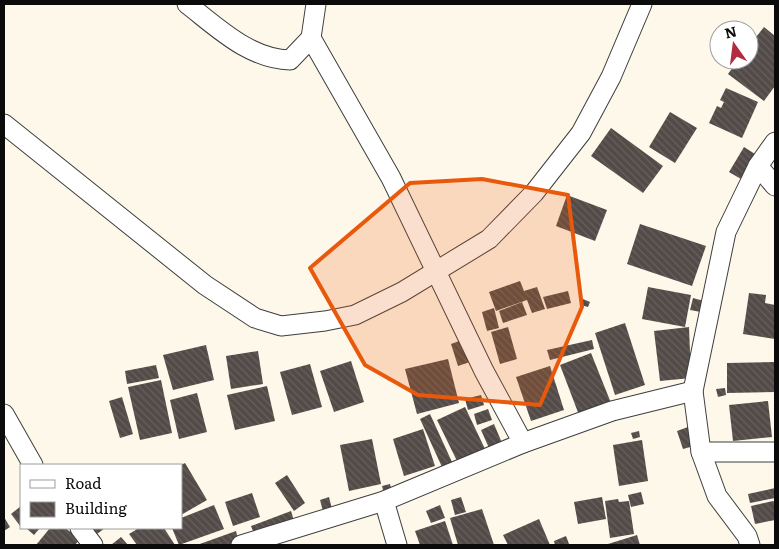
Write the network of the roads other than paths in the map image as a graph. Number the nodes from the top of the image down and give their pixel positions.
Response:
1 (187, 4) edge
2 (316, 4) edge
3 (642, 4) edge
4 (311, 38) junction
5 (4, 124) edge
6 (775, 142) edge
7 (758, 166) junction
8 (775, 186) edge
9 (437, 271) junction
10 (693, 391) junction
11 (4, 414) edge
12 (523, 443) junction
13 (701, 452) junction
14 (775, 452) edge
15 (32, 464) edge
16 (384, 501) junction
17 (81, 529) edge
18 (93, 545) edge
19 (241, 545) edge
20 (397, 545) edge
21 (750, 545) edge

1 - 4 street
2 - 4 street
3 - 9 street
4 - 9 street
5 - 9 street
6 - 7 street
7 - 8 street
7 - 10 street
9 - 12 street
10 - 12 street
10 - 13 street
11 - 15 street
12 - 16 street
13 - 14 street
13 - 21 street
16 - 19 street
16 - 20 street
17 - 18 street

